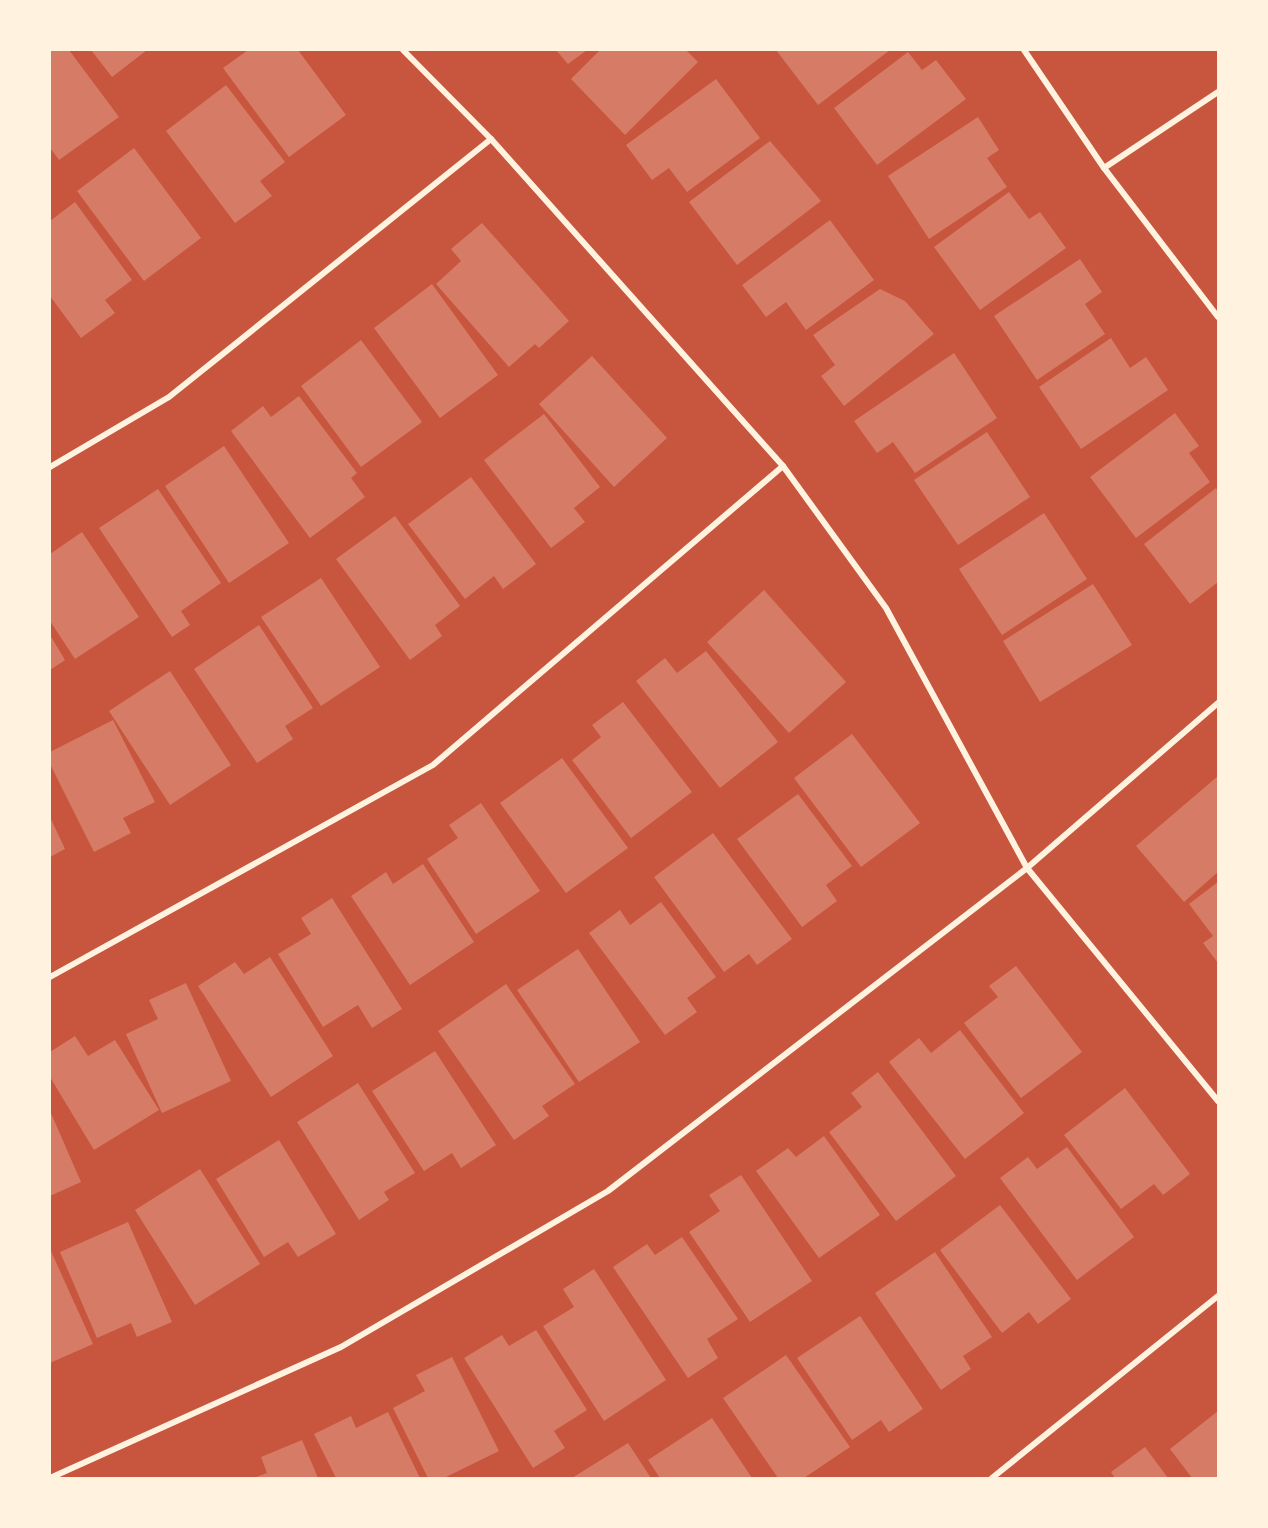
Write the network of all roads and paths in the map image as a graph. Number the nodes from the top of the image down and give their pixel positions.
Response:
1 (403, 50) edge
2 (1024, 50) edge
3 (1218, 92) edge
4 (491, 139) junction
5 (1104, 168) junction
6 (1218, 317) edge
7 (783, 466) junction
8 (50, 467) edge
9 (1218, 704) edge
10 (1027, 868) junction
11 (50, 977) edge
12 (1218, 1101) edge
13 (1218, 1296) edge
14 (50, 1478) edge
15 (992, 1479) edge

1 - 4 street
2 - 5 street
3 - 5 street
4 - 7 street
4 - 8 street
5 - 6 street
7 - 10 street
7 - 11 street
9 - 10 street
10 - 12 street
10 - 14 street
13 - 15 street

